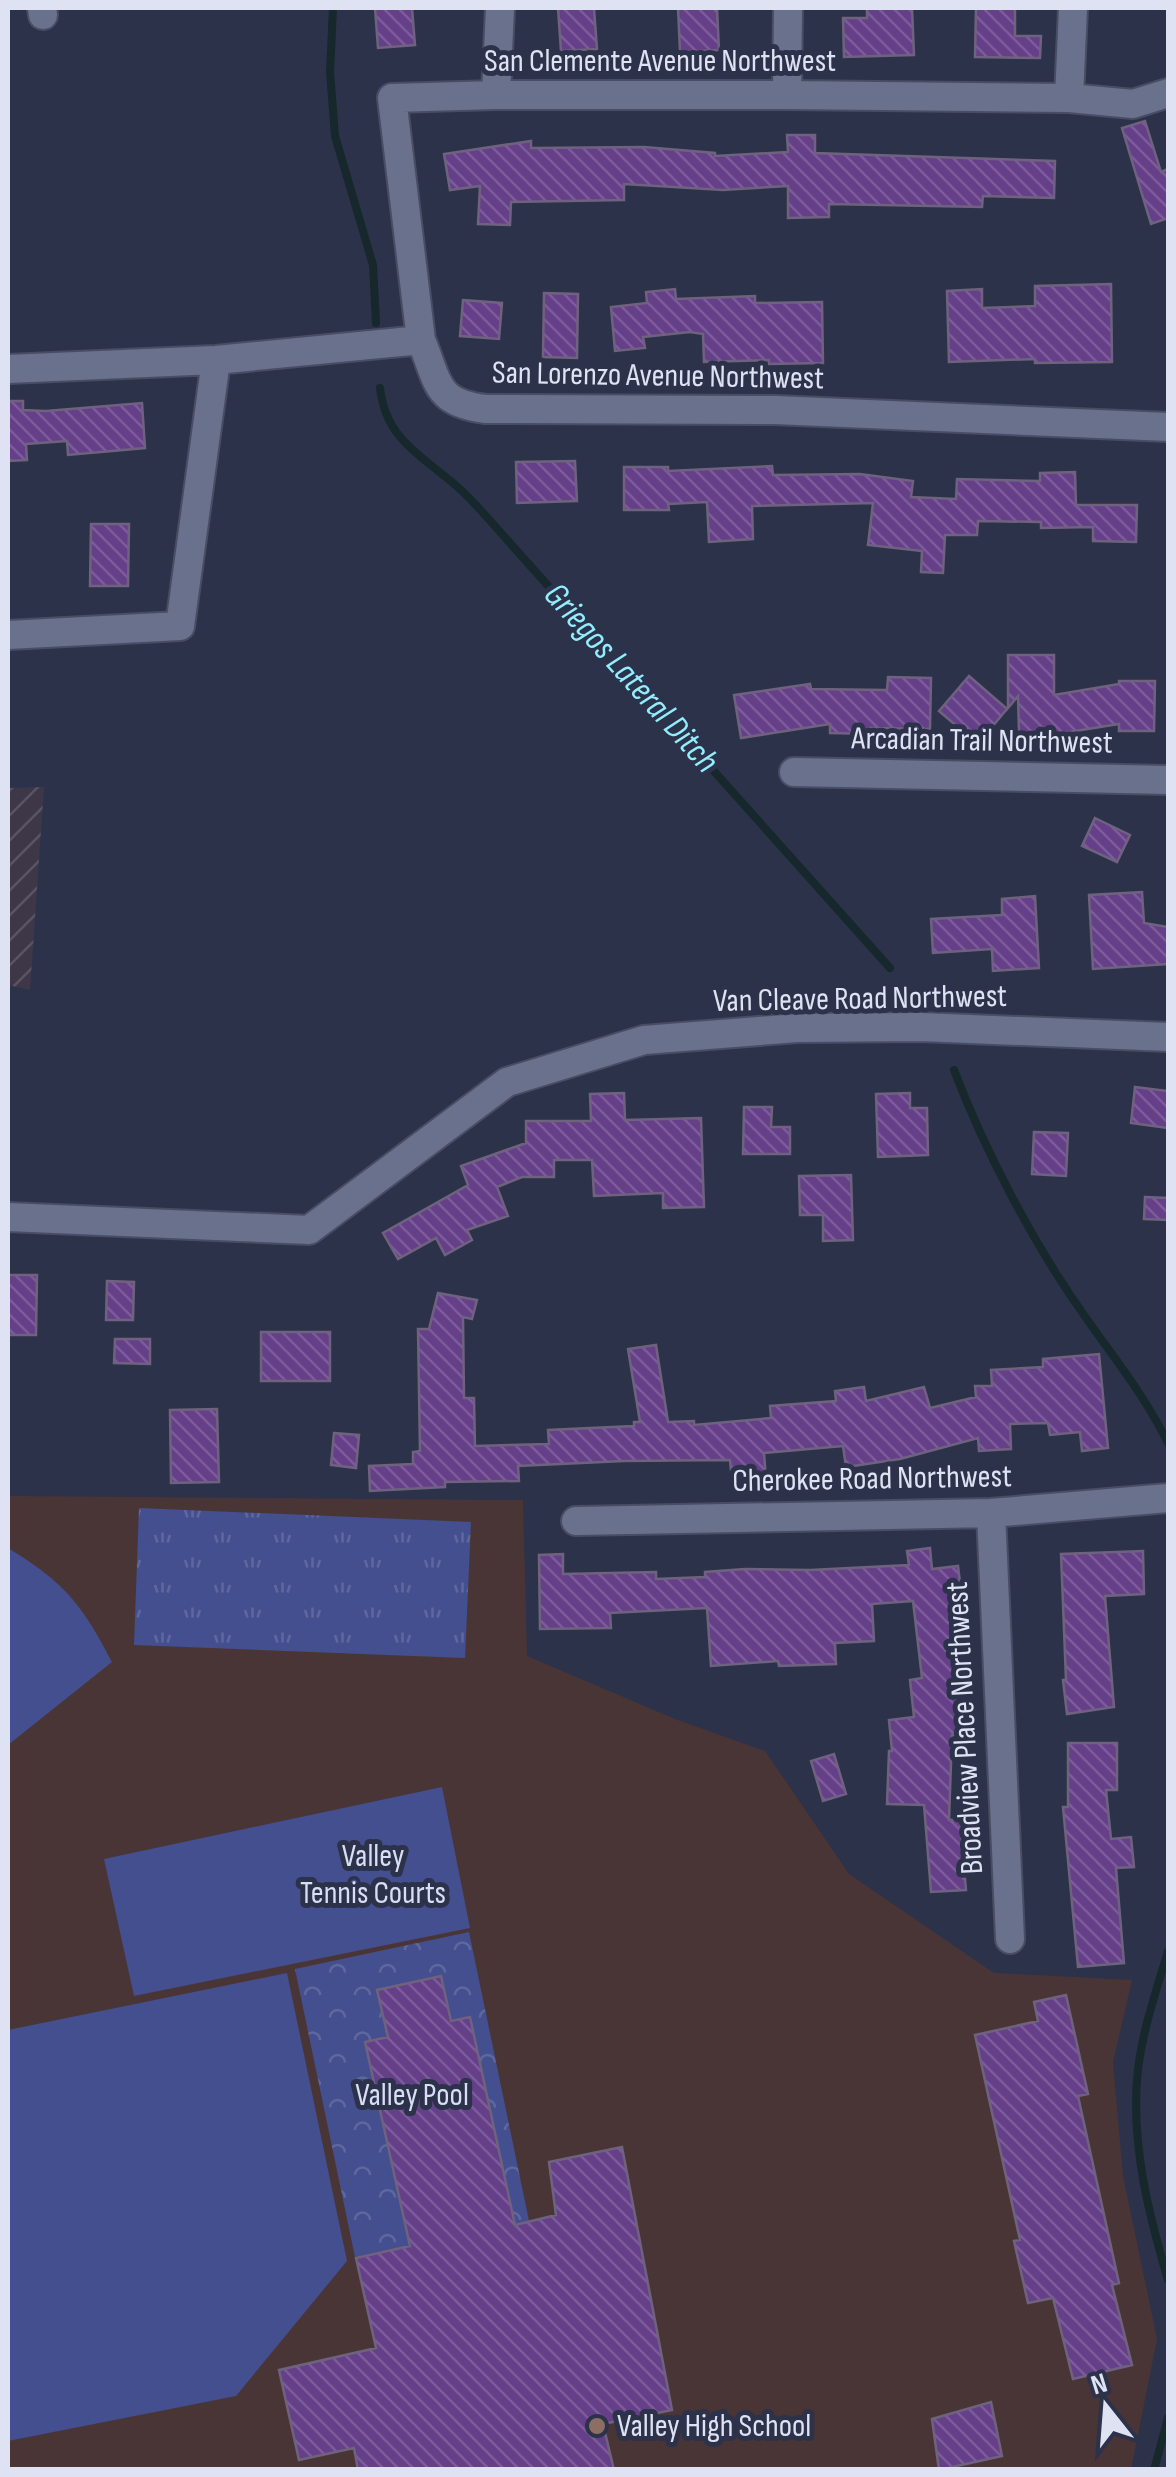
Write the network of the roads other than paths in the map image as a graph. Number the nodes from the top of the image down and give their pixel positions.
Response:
1 (500, 8) edge
2 (788, 8) edge
3 (1073, 8) edge
4 (1168, 93) edge
5 (496, 95) junction
6 (787, 95) junction
7 (1069, 98) junction
8 (421, 340) junction
9 (216, 360) junction
10 (8, 369) edge
11 (1168, 427) edge
12 (8, 635) edge
13 (794, 772) dead end
14 (1168, 780) edge
15 (1168, 1036) edge
16 (8, 1217) edge
17 (1168, 1498) edge
18 (990, 1513) junction
19 (576, 1520) dead end
20 (1010, 1939) dead end

1 - 5 street
2 - 6 street
3 - 7 street
4 - 7 street, San Clemente Avenue Northwest
5 - 6 street, San Clemente Avenue Northwest
5 - 8 street, San Clemente Avenue Northwest
6 - 7 street, San Clemente Avenue Northwest
8 - 9 street
8 - 11 street, San Lorenzo Avenue Northwest
9 - 10 street
9 - 12 street
13 - 14 street, Arcadian Trail Northwest
15 - 16 street, Van Cleave Road Northwest
17 - 18 street, Cherokee Road Northwest
18 - 19 street, Cherokee Road Northwest
18 - 20 street, Broadview Place Northwest

